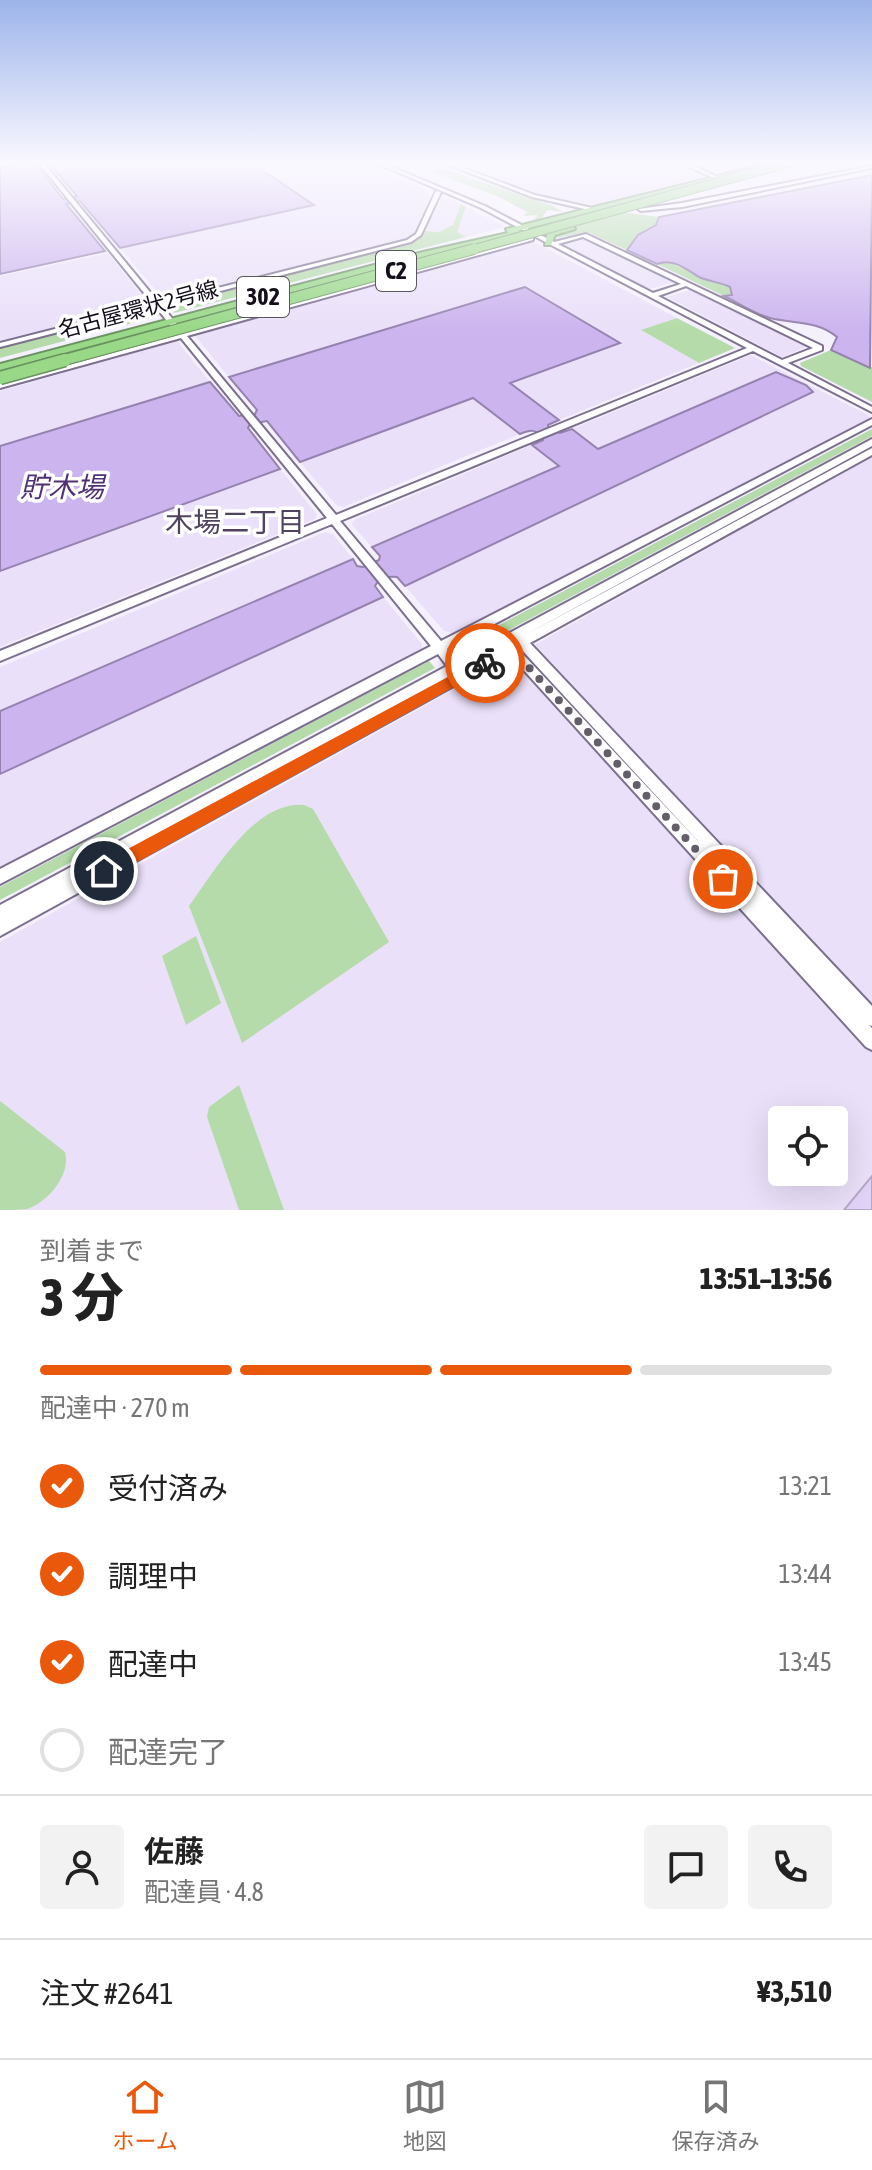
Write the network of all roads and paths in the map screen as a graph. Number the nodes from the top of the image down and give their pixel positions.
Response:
1 (85, 218) edge
2 (426, 218) edge
3 (495, 218) edge
4 (502, 218) edge
5 (571, 218) edge
6 (580, 218) edge
7 (585, 218) edge
8 (604, 218) edge
9 (526, 233) junction
10 (549, 243) junction
11 (687, 284) junction
12 (652, 296) junction
13 (158, 305) junction
14 (170, 319) junction
15 (182, 334) junction
16 (0, 345) edge
17 (753, 348) junction
18 (782, 363) junction
19 (0, 364) edge
20 (0, 376) edge
21 (0, 386) edge
22 (872, 410) edge
23 (872, 422) edge
24 (872, 442) edge
25 (872, 451) edge
26 (334, 520) junction
27 (513, 641) junction
28 (440, 648) junction
29 (0, 656) edge
30 (455, 667) junction
31 (0, 877) edge
32 (0, 913) edge
33 (0, 928) edge
34 (872, 1018) edge
35 (872, 1041) edge

1 - 13 street
2 - 13 street
3 - 9 street
4 - 9 street
5 - 9 highway, 名古屋環状2号線 / 302
6 - 20 highway, C2, bridge
7 - 9 highway
8 - 10 highway
9 - 10 street
9 - 14 highway, 名古屋環状2号線 / 302
9 - 14 highway, 名古屋環状2号線 / 302
9 - 15 street
10 - 11 street
10 - 12 street
11 - 12 street
11 - 18 street
12 - 17 street
13 - 14 street
13 - 16 street
14 - 15 street
14 - 19 highway, 名古屋環状2号線 / 302
15 - 21 street
15 - 26 street
17 - 18 street
17 - 26 street
18 - 22 street
23 - 28 street
24 - 27 street
25 - 27 street
26 - 28 street
26 - 29 street
27 - 30 street
27 - 33 street
27 - 34 street
27 - 35 street
28 - 30 street
28 - 31 street
30 - 32 street

